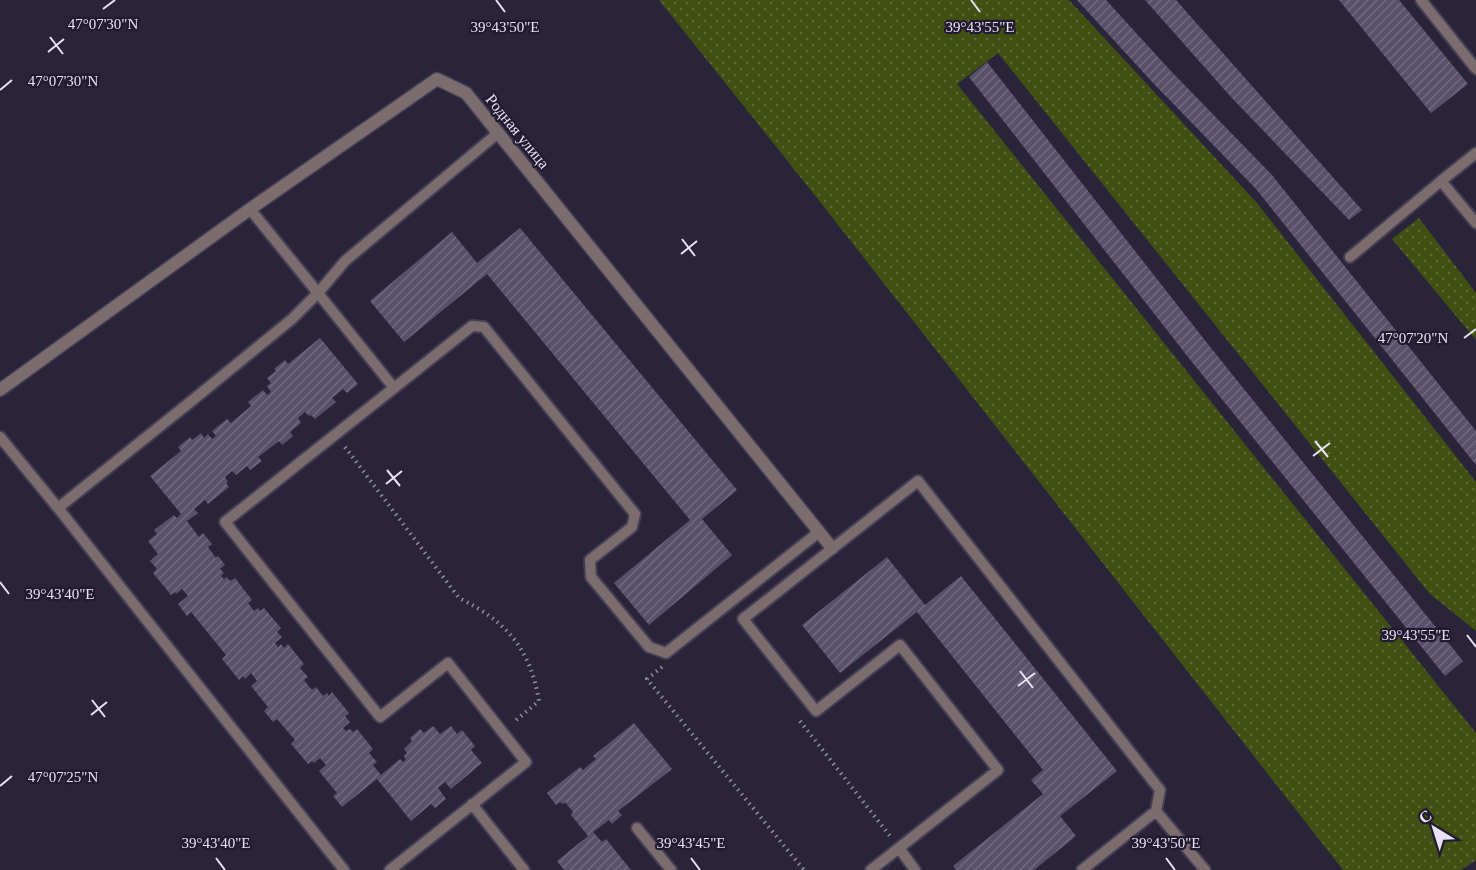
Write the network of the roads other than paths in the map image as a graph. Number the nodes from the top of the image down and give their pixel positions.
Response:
1 (1421, 0) edge
2 (1476, 69) edge
3 (498, 133) junction
4 (1476, 153) edge
5 (1442, 181) junction
6 (250, 209) junction
7 (1476, 223) edge
8 (1350, 257) dead end
9 (318, 292) junction
10 (394, 388) junction
11 (0, 390) edge
12 (0, 437) edge
13 (58, 508) junction
14 (819, 532) junction
15 (832, 548) junction
16 (472, 804) junction
17 (1156, 811) junction
18 (637, 828) dead end
19 (899, 848) junction
20 (1202, 866) edge
21 (344, 870) edge
22 (390, 870) edge
23 (524, 870) edge
24 (671, 870) edge
25 (871, 870) edge
26 (915, 870) edge
27 (1082, 870) edge

1 - 2 lane
3 - 6 street, Родная улица
3 - 9 lane
3 - 14 street, Родная улица
4 - 5 lane
5 - 7 lane
5 - 8 lane
6 - 9 lane
6 - 11 street, Родная улица
9 - 10 lane
9 - 13 lane
10 - 14 lane
10 - 16 lane
12 - 13 lane
13 - 21 lane
14 - 15 street, Родная улица
15 - 17 lane
15 - 19 lane
16 - 22 lane
16 - 23 lane
17 - 20 lane
17 - 27 lane
18 - 24 lane
19 - 25 lane
19 - 26 lane

